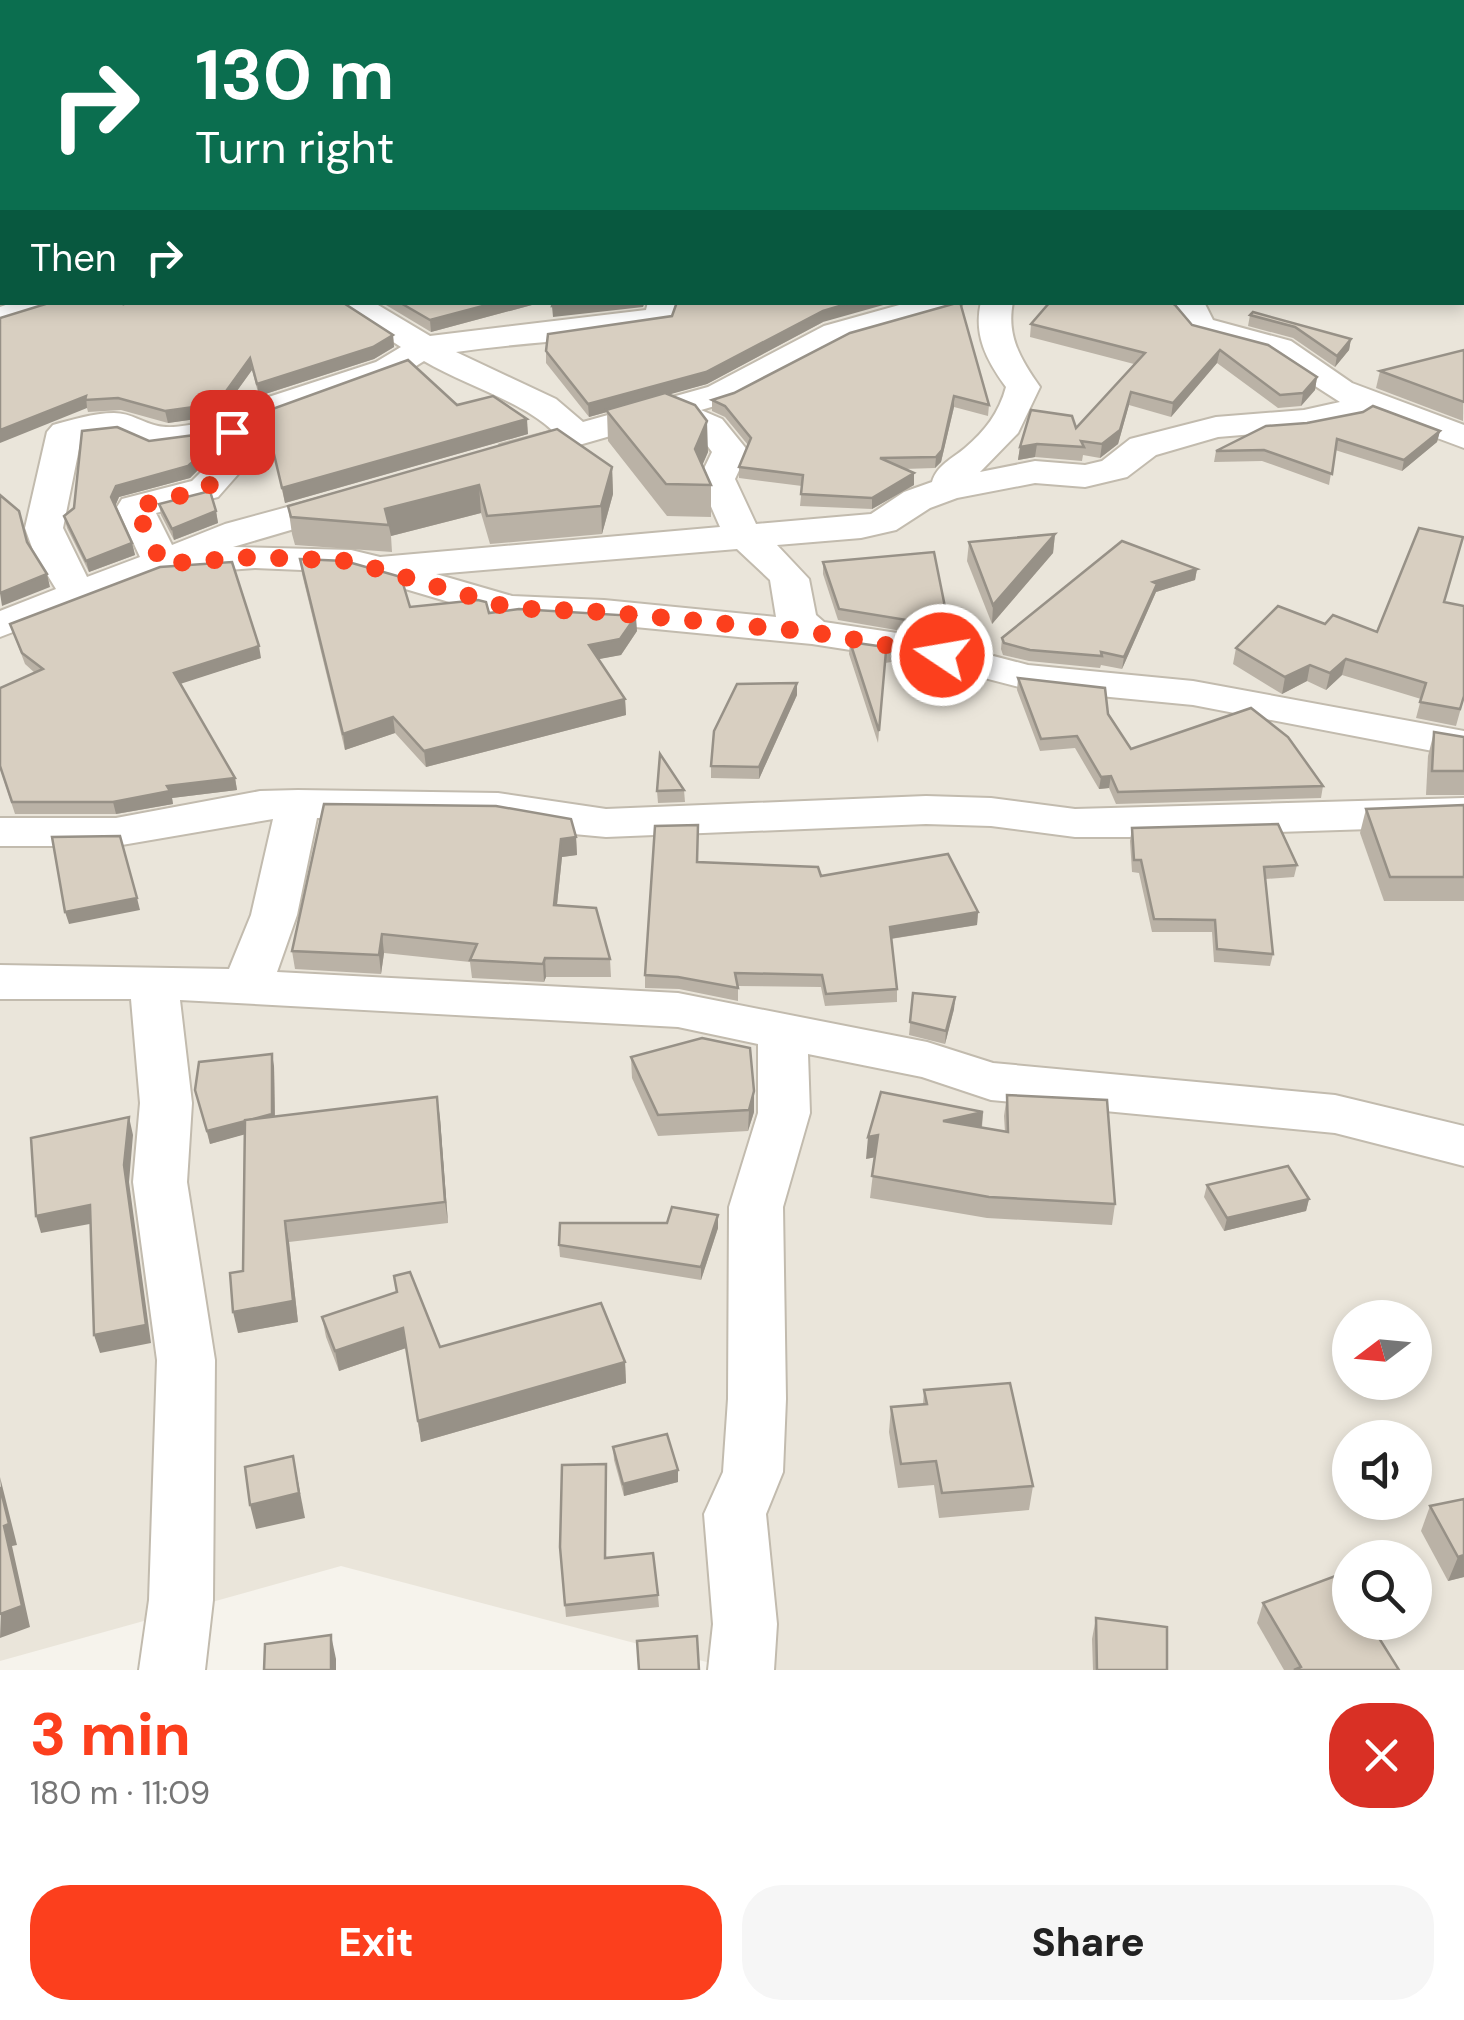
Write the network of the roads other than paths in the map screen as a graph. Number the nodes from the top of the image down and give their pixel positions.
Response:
1 (38, 305) edge
2 (354, 305) edge
3 (663, 305) edge
4 (936, 305) edge
5 (996, 305) edge
6 (1190, 305) edge
7 (0, 318) edge
8 (424, 347) junction
9 (1367, 400) junction
10 (668, 409) junction
11 (245, 422) junction
12 (576, 436) junction
13 (1464, 436) edge
14 (482, 462) edge
15 (948, 488) junction
16 (387, 490) edge
17 (745, 535) junction
18 (162, 564) junction
19 (372, 568) junction
20 (79, 595) junction
21 (0, 625) edge
22 (812, 632) junction
23 (1464, 744) edge
24 (298, 804) junction
25 (1454, 816) edge
26 (0, 832) edge
27 (0, 982) edge
28 (154, 982) junction
29 (248, 986) junction
30 (783, 1031) junction
31 (1464, 1146) edge
32 (172, 1670) edge
33 (741, 1670) edge

1 - 7 street
2 - 8 street
3 - 8 street
4 - 10 street
5 - 15 street
6 - 9 street
8 - 11 street
8 - 12 street
9 - 13 street
9 - 15 street
10 - 12 street
10 - 17 street
11 - 18 street
11 - 20 street
12 - 14 street
15 - 17 street
16 - 18 street
17 - 19 street
17 - 22 street
18 - 19 street
18 - 20 street
19 - 22 street
20 - 21 street
22 - 23 street
24 - 25 street
24 - 26 street
24 - 29 street
27 - 28 street
28 - 29 street
28 - 32 street
29 - 30 street
30 - 31 street
30 - 33 street

